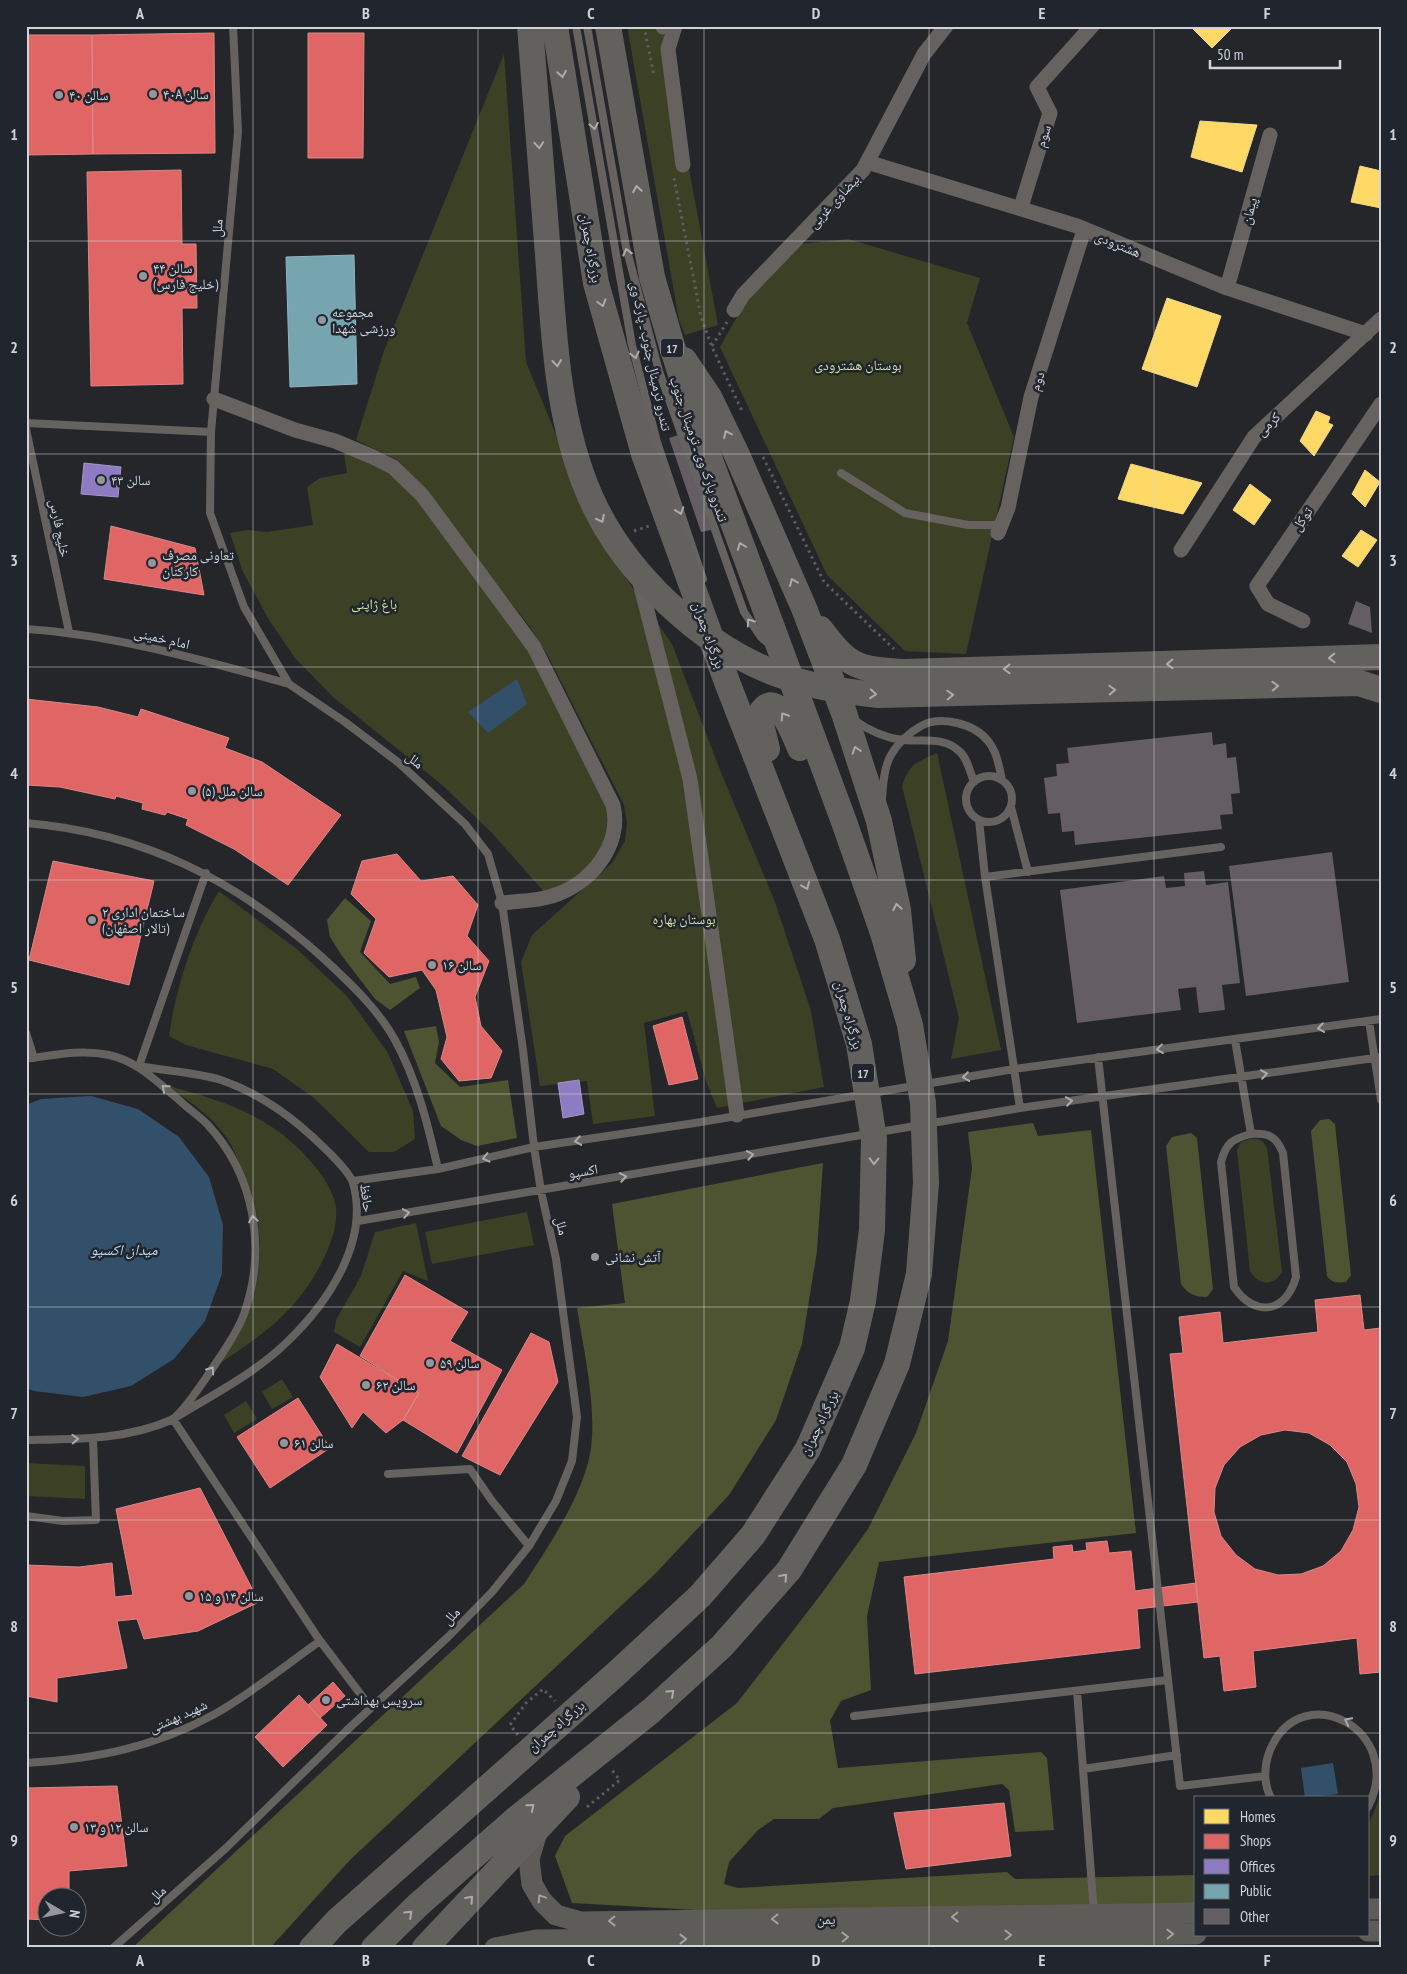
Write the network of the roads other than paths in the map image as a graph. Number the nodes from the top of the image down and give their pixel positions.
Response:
1 (233, 26) edge
2 (530, 26) edge
3 (555, 26) edge
4 (576, 26) edge
5 (587, 26) edge
6 (608, 26) edge
7 (946, 26) edge
8 (1092, 26) edge
9 (668, 28) edge
10 (1270, 135) dead end
11 (867, 162) junction
12 (678, 171) road end
13 (1020, 207) junction
14 (1084, 230) junction
15 (1228, 288) junction
16 (734, 310) road end
17 (1380, 322) edge
18 (1366, 334) junction
19 (672, 346) junction
20 (214, 399) junction
21 (1381, 404) edge
22 (26, 423) edge
23 (26, 429) edge
24 (211, 432) junction
25 (842, 473) dead end
26 (1001, 529) joint
27 (628, 534) dead end
28 (1181, 550) dead end
29 (707, 590) dead end
30 (804, 608) junction
31 (1303, 621) dead end
32 (26, 629) edge
33 (69, 632) junction
34 (723, 635) dead end
35 (783, 657) junction
36 (1381, 657) edge
37 (727, 682) junction
38 (289, 684) junction
39 (1381, 690) edge
40 (844, 713) junction
41 (902, 740) junction
42 (1002, 780) junction
43 (974, 782) junction
44 (1011, 807) junction
45 (844, 819) junction
46 (979, 820) junction
47 (879, 821) junction
48 (26, 822) edge
49 (790, 847) junction
50 (1221, 847) dead end
51 (1028, 872) junction
52 (206, 873) junction
53 (986, 877) junction
54 (502, 903) junction
55 (1381, 1019) edge
56 (1369, 1021) junction
57 (910, 1025) junction
58 (26, 1033) edge
59 (1235, 1040) junction
60 (1098, 1057) junction
61 (1378, 1058) edge
62 (30, 1059) edge
63 (139, 1066) junction
64 (1014, 1069) junction
65 (1242, 1077) junction
66 (1103, 1097) junction
67 (1381, 1100) edge
68 (1020, 1108) junction
69 (737, 1115) junction
70 (1250, 1134) junction
71 (534, 1148) junction
72 (438, 1169) junction
73 (353, 1181) junction
74 (541, 1190) junction
75 (358, 1221) junction
76 (174, 1419) junction
77 (93, 1439) junction
78 (26, 1440) edge
79 (388, 1474) dead end
80 (26, 1516) edge
81 (529, 1546) junction
82 (319, 1640) junction
83 (1168, 1680) junction
84 (1077, 1690) junction
85 (371, 1708) junction
86 (651, 1711) junction
87 (854, 1716) dead end
88 (1177, 1755) junction
89 (26, 1763) edge
90 (1380, 1764) edge
91 (1083, 1769) junction
92 (1265, 1776) junction
93 (1270, 1796) edge
94 (1370, 1804) edge
95 (539, 1825) junction
96 (1194, 1913) edge
97 (1094, 1915) junction
98 (1194, 1934) edge
99 (535, 1944) edge
100 (113, 1948) edge
101 (312, 1948) edge
102 (374, 1948) edge
103 (425, 1948) edge
104 (495, 1948) edge

1 - 20 lane, ملل
2 -> 39 highway
3 -> 37 highway, بزرگراه چمران / 17
4 -> 29 lane, تندرو ترمینال جنوب ـ پارک وی
35 -> 5 lane, تندرو پارک وی ـ ترمینال جنوب
19 -> 6 highway, 17
7 - 11 street, بیضاوی غربی
8 - 13 street, سوم
9 - 12 street
10 - 15 street, پیمان
11 - 13 street, هشترودی
11 - 16 street, بیضاوی غربی
13 - 14 street, هشترودی
14 - 15 street, هشترودی
14 - 26 street, دوم
15 - 18 street, هشترودی
17 - 18 street, کرمی
18 - 28 street, کرمی
30 -> 19 highway
35 -> 19 highway, 17
20 - 24 lane, ملل
20 - 54 street
21 - 31 street, توکل
22 - 24 lane
23 - 33 lane, خلیج فارس
24 - 38 lane, ملل
25 - 26 lane
27 - 69 street
36 -> 30 highway
30 - 40 highway
32 - 33 lane, امام خمینی
33 - 38 lane, امام خمینی
34 - 37 lane
35 - 45 highway, 17
37 - 49 highway, بزرگراه چمران / 17
38 - 54 lane, ملل
40 - 41 lane
47 -> 40 highway
41 - 42 lane
41 - 43 lane
41 - 47 lane
42 - 43 lane
42 - 44 lane
43 - 46 lane
44 - 46 lane
44 - 51 lane
45 -> 49 highway
45 - 57 highway, 17
46 - 53 lane
57 -> 47 highway
48 - 52 lane
49 -> 101 highway, بزرگراه چمران / 17
50 - 51 lane
51 - 53 lane
52 - 63 lane
52 - 72 lane
53 - 64 lane
54 - 71 lane, ملل
55 - 56 lane
56 -> 59 lane
56 - 61 lane
86 -> 57 highway, 17
58 - 62 lane
59 -> 60 lane
59 - 65 lane
60 - 64 lane
60 - 66 lane
65 -> 61 lane, اکسپو
61 - 67 lane
62 - 63 lane, حافظ
63 - 73 lane, حافظ
76 -> 63 lane, حافظ
64 - 68 lane
64 -> 69 lane
65 - 66 lane, اکسپو
65 - 70 lane
68 -> 66 lane, اکسپو
66 - 83 lane
74 -> 68 lane, اکسپو
69 -> 71 lane
70 - 70 lane
71 -> 72 lane
71 - 74 lane, ملل
72 - 73 lane
73 - 75 lane, حافظ
75 -> 74 lane, اکسپو
74 - 81 lane, ملل
75 - 76 lane, حافظ
76 - 77 lane, حافظ
76 - 82 lane
78 -> 77 lane, حافظ
77 - 80 lane
79 - 81 lane
81 - 85 lane, ملل
82 - 85 lane
82 - 89 lane, شهید بهشتی
83 - 84 lane
83 - 88 lane
84 - 87 lane
84 - 91 lane
85 - 100 lane, ملل
86 - 95 highway
102 -> 86 highway, 17
88 - 91 lane
88 - 92 lane
90 -> 92 lane
90 - 94 lane
91 - 97 lane
92 - 93 lane
97 -> 95 main road, یمن
103 -> 95 highway
96 - 97 main road, یمن
99 -> 98 main road, یمن
99 - 104 main road, یمن

